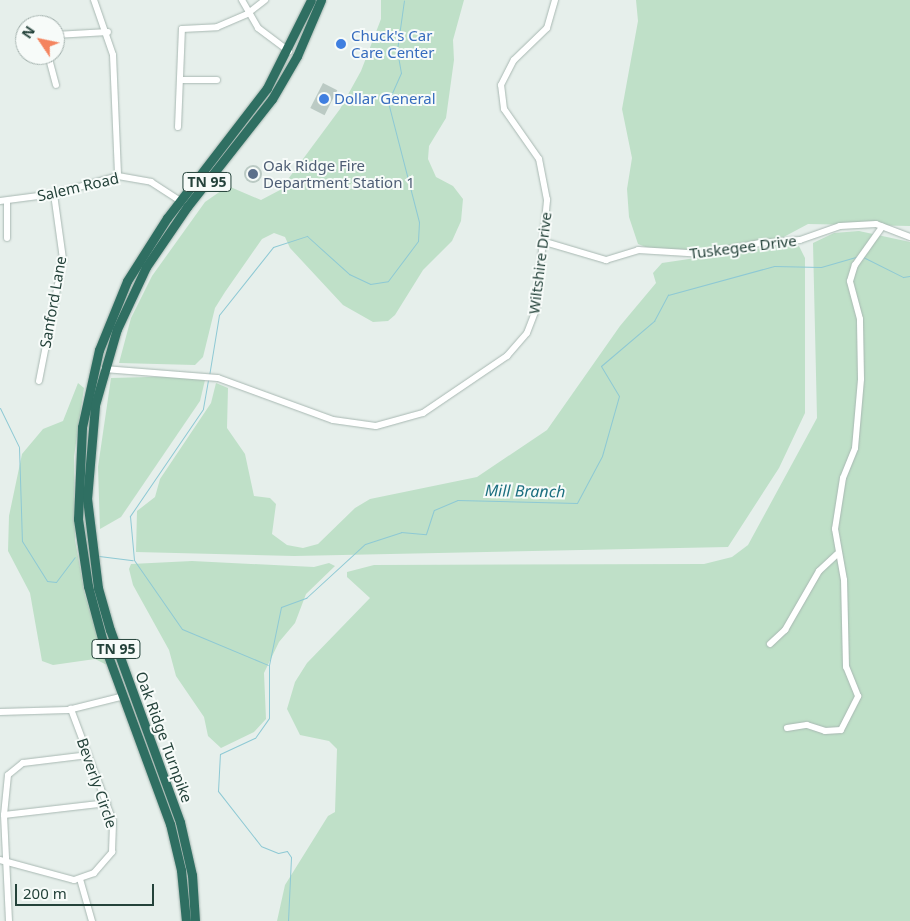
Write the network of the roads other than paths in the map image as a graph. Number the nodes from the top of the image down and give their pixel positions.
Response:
1 (94, 0) edge
2 (242, 0) edge
3 (265, 0) edge
4 (311, 0) edge
5 (321, 0) edge
6 (554, 0) edge
7 (247, 14) junction
8 (108, 32) junction
9 (65, 34) edge
10 (293, 53) junction
11 (51, 65) edge
12 (180, 80) junction
13 (217, 80) dead end
14 (56, 84) dead end
15 (178, 127) dead end
16 (118, 176) junction
17 (54, 194) junction
18 (3, 200) edge
19 (183, 204) junction
20 (882, 227) junction
21 (910, 237) edge
22 (6, 238) dead end
23 (545, 242) junction
24 (94, 367) junction
25 (104, 369) junction
26 (39, 381) dead end
27 (78, 466) junction
28 (88, 467) junction
29 (837, 554) junction
30 (770, 644) dead end
31 (128, 695) junction
32 (71, 709) junction
33 (0, 712) edge
34 (787, 728) dead end
35 (89, 755) junction
36 (107, 802) junction
37 (4, 815) junction
38 (2, 861) edge
39 (80, 879) junction
40 (9, 921) edge
41 (92, 921) edge
42 (186, 921) edge
43 (195, 921) edge

1 - 8 street
2 - 7 street
3 - 7 street
4 - 10 highway, Oak Ridge Turnpike / TN 95
5 - 10 highway, Oak Ridge Turnpike / TN 95
6 - 23 street, Wiltshire Drive
7 - 10 street
7 - 12 street
8 - 9 street
8 - 16 street
10 - 19 highway, Oak Ridge Turnpike / TN 95
11 - 14 street
12 - 13 street
12 - 15 street
16 - 17 street, Salem Road
16 - 19 street, Salem Road
17 - 18 street, Salem Road
17 - 26 street, Sanford Lane
18 - 22 street
19 - 24 highway, Oak Ridge Turnpike / TN 95
19 - 25 highway, Oak Ridge Turnpike / TN 95
20 - 21 street, Tuskegee Drive
20 - 23 street, Tuskegee Drive
20 - 29 street
23 - 25 street, Wiltshire Drive
24 - 25 highway
24 - 27 highway, Oak Ridge Turnpike / TN 95
25 - 28 highway, Oak Ridge Turnpike / TN 95
27 - 28 highway
27 - 31 highway, Oak Ridge Turnpike / TN 95
28 - 31 highway, Oak Ridge Turnpike / TN 95
29 - 30 street
29 - 34 street
31 - 32 street
31 - 42 highway, Oak Ridge Turnpike / TN 95
31 - 43 highway, Oak Ridge Turnpike / TN 95
32 - 33 street
32 - 35 street, Beverly Circle
35 - 36 street, Beverly Circle
35 - 37 street
36 - 37 street
36 - 39 street, Beverly Circle
37 - 38 street
38 - 39 street
38 - 40 street
39 - 41 street

